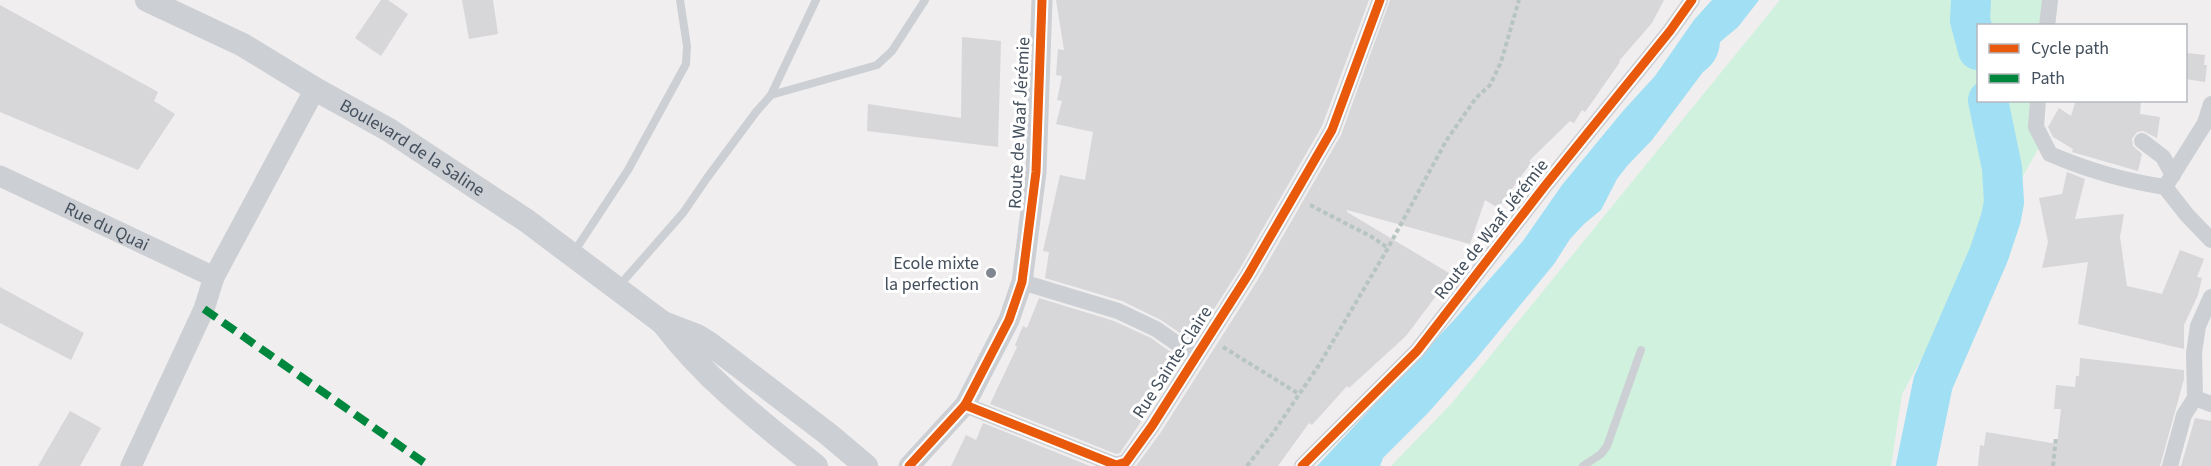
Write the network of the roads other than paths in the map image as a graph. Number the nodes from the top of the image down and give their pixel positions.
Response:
1 (147, 0) edge
2 (680, 0) edge
3 (816, 0) edge
4 (925, 0) edge
5 (1042, 0) edge
6 (1380, 0) edge
7 (1692, 0) edge
8 (2050, 0) edge
9 (2047, 24) edge
10 (315, 89) junction
11 (771, 95) junction
12 (2038, 102) edge
13 (2211, 104) edge
14 (2142, 141) dead end
15 (0, 176) edge
16 (2169, 181) junction
17 (2211, 240) edge
18 (572, 255) junction
19 (214, 277) junction
20 (1022, 282) junction
21 (617, 288) junction
22 (2211, 297) edge
23 (663, 323) junction
24 (1641, 350) dead end
25 (1195, 356) junction
26 (2195, 398) junction
27 (2211, 404) edge
28 (965, 405) junction
29 (790, 446) junction
30 (131, 466) edge
31 (805, 466) edge
32 (816, 466) edge
33 (866, 466) edge
34 (909, 466) edge
35 (1302, 466) edge
36 (1583, 466) edge
37 (2170, 466) edge

1 - 10 main road, Boulevard de la Saline
2 - 18 lane
3 - 11 lane
4 - 11 lane
5 - 20 street, Route de Waaf Jérémie
6 - 25 street, Rue Sainte-Claire
7 - 35 street, Route de Waaf Jérémie
8 - 9 street
10 - 18 main road, Boulevard de la Saline
10 - 19 street
11 - 21 lane
12 - 16 street
13 - 16 street
14 - 16 street
15 - 19 street, Rue du Quai
16 - 17 street
18 - 21 main road, Boulevard de la Saline
19 - 30 street
20 - 25 street
20 - 28 street, Route de Waaf Jérémie
21 - 23 main road, Boulevard de la Saline
22 - 26 street
23 - 29 main road, Boulevard de la Saline
23 - 33 main road, Boulevard de la Saline
24 - 36 lane
25 - 28 street, Rue Sainte-Claire
26 - 27 street
26 - 37 street
28 - 34 street, Route de Waaf Jérémie
29 - 31 main road
29 - 32 main road, Boulevard de la Saline

